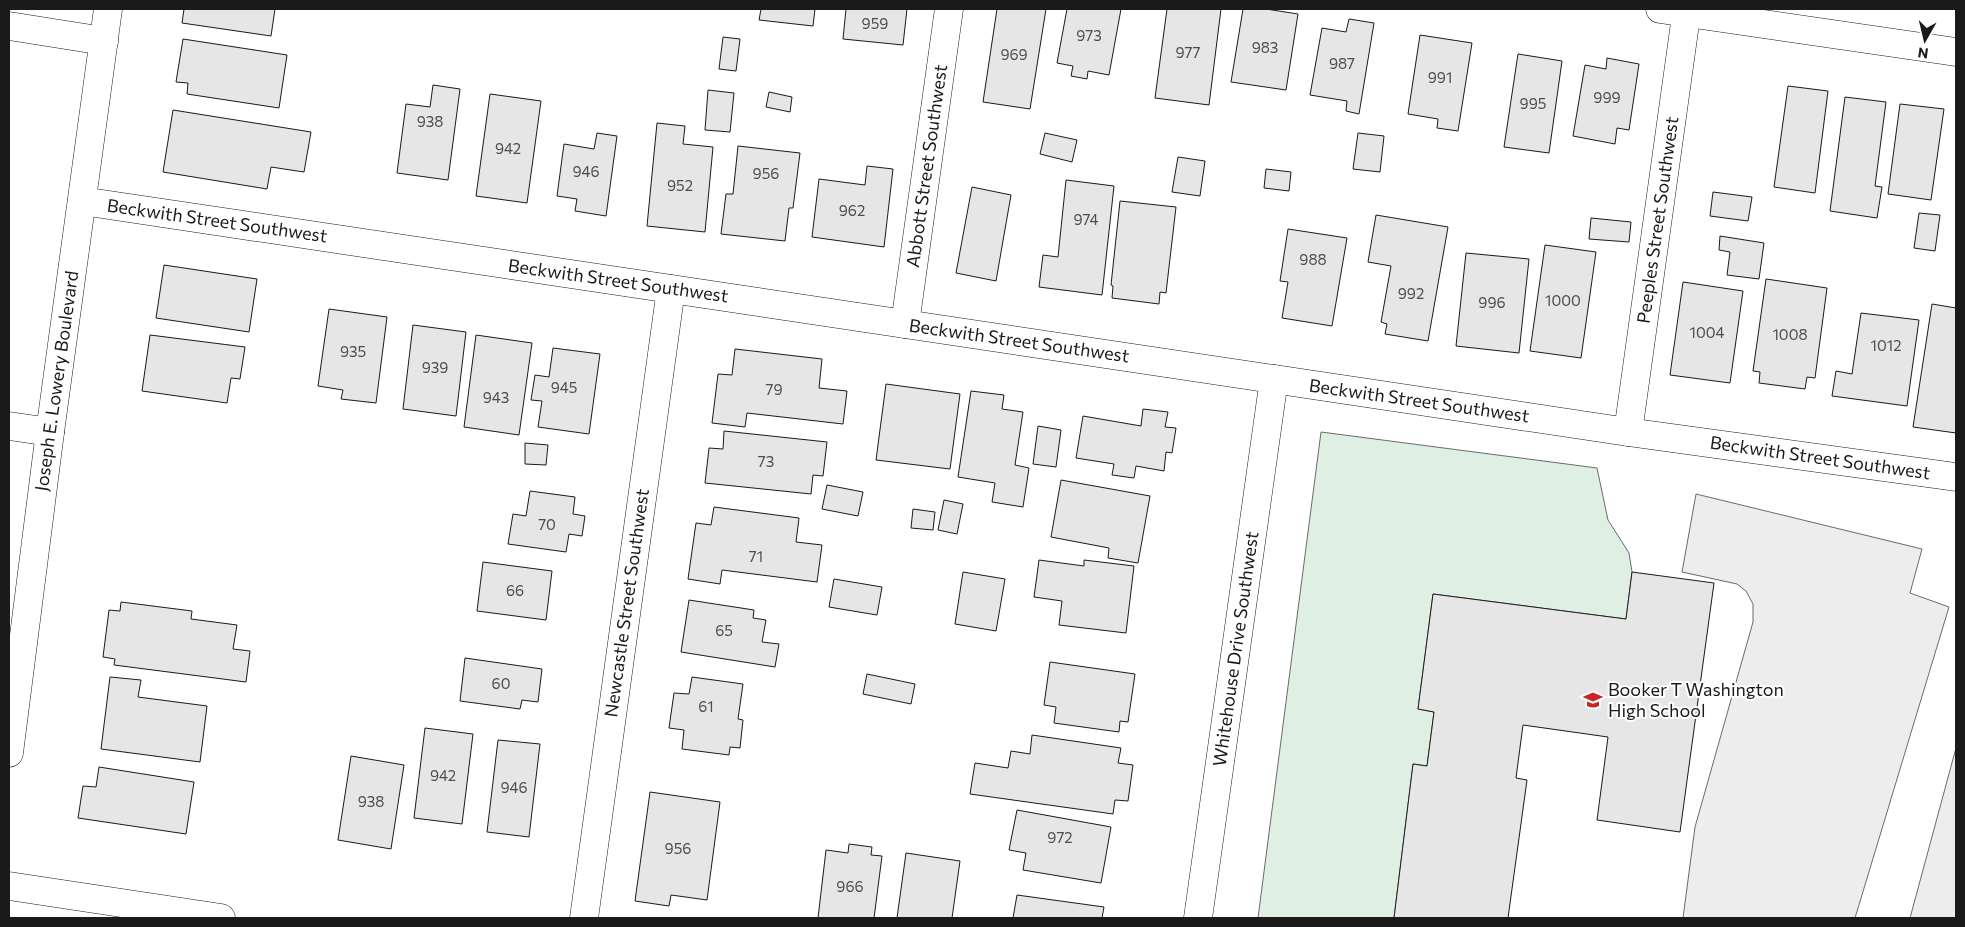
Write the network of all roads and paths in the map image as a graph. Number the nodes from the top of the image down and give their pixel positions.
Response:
1 (108, 9) edge
2 (949, 9) edge
3 (1678, 10) edge
4 (9, 26) edge
5 (104, 41) junction
6 (1956, 52) edge
7 (82, 201) junction
8 (671, 289) junction
9 (905, 324) junction
10 (1274, 379) junction
11 (9, 426) edge
12 (50, 432) junction
13 (1628, 432) junction
14 (1956, 477) edge
15 (9, 754) edge
16 (9, 886) edge
17 (206, 917) edge
18 (584, 918) edge
19 (1198, 918) edge

1 - 5 street, Joseph E. Lowery Boulevard
2 - 9 street, Abbott Street Southwest
3 - 6 street
3 - 13 street, Peeples Street Southwest
4 - 5 street
5 - 7 street, Joseph E. Lowery Boulevard
7 - 8 street, Beckwith Street Southwest
7 - 12 street, Joseph E. Lowery Boulevard
8 - 9 street, Beckwith Street Southwest
8 - 18 street, Newcastle Street Southwest
9 - 10 street, Beckwith Street Southwest
10 - 13 street, Beckwith Street Southwest
10 - 19 street, Whitehouse Drive Southwest
11 - 12 street
12 - 15 street, Joseph E. Lowery Boulevard
13 - 14 street, Beckwith Street Southwest
16 - 17 street

